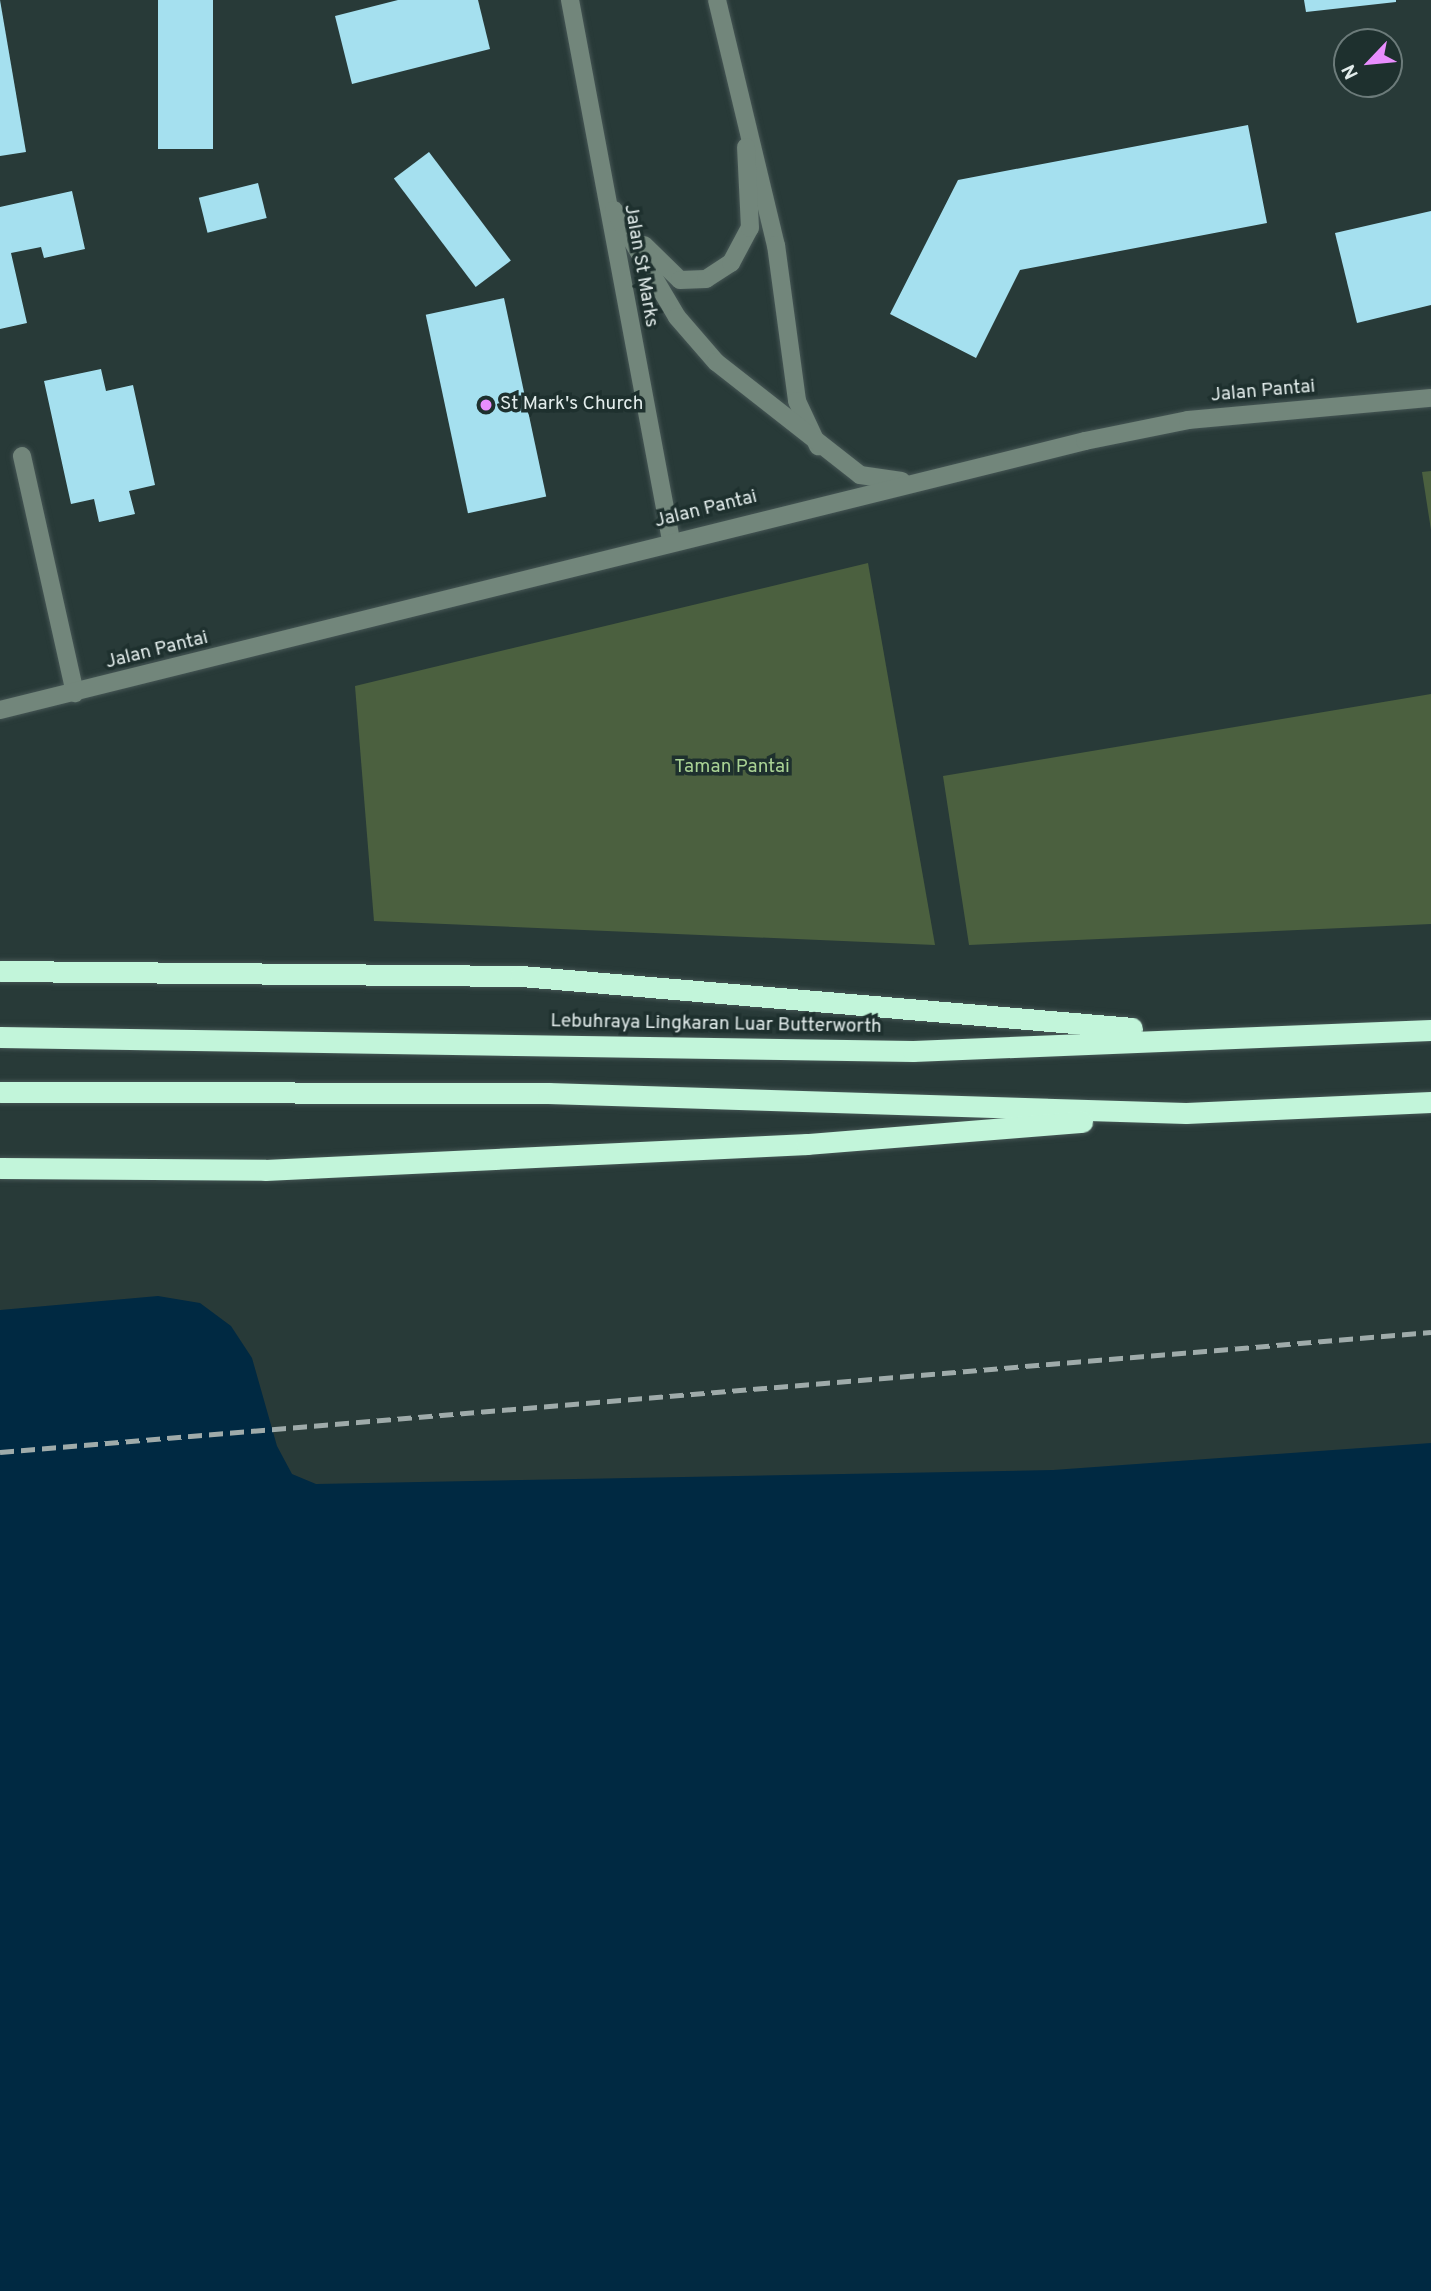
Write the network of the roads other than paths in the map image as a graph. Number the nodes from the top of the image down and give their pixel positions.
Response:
1 (570, 0) edge
2 (718, 0) edge
3 (745, 116) junction
4 (606, 198) junction
5 (1431, 398) edge
6 (818, 446) junction
7 (22, 456) dead end
8 (913, 482) junction
9 (671, 540) junction
10 (75, 693) junction
11 (0, 710) edge
12 (0, 971) edge
13 (1431, 1030) edge
14 (1207, 1034) junction
15 (0, 1037) edge
16 (0, 1093) edge
17 (1431, 1102) edge
18 (1186, 1113) junction
19 (0, 1168) edge

1 - 4 street, Jalan St Marks
2 - 3 street
3 - 4 street
3 - 6 street
4 - 6 street
4 - 9 street, Jalan St Marks
5 - 8 street, Jalan Pantai
6 - 8 street
7 - 10 street
8 - 9 street, Jalan Pantai
9 - 10 street, Jalan Pantai
10 - 11 street, Jalan Pantai
12 - 14 highway
13 - 14 highway, Lebuhraya Lingkaran Luar Butterworth
14 - 15 highway, Lebuhraya Lingkaran Luar Butterworth
16 - 18 highway
17 - 18 highway
18 - 19 highway

